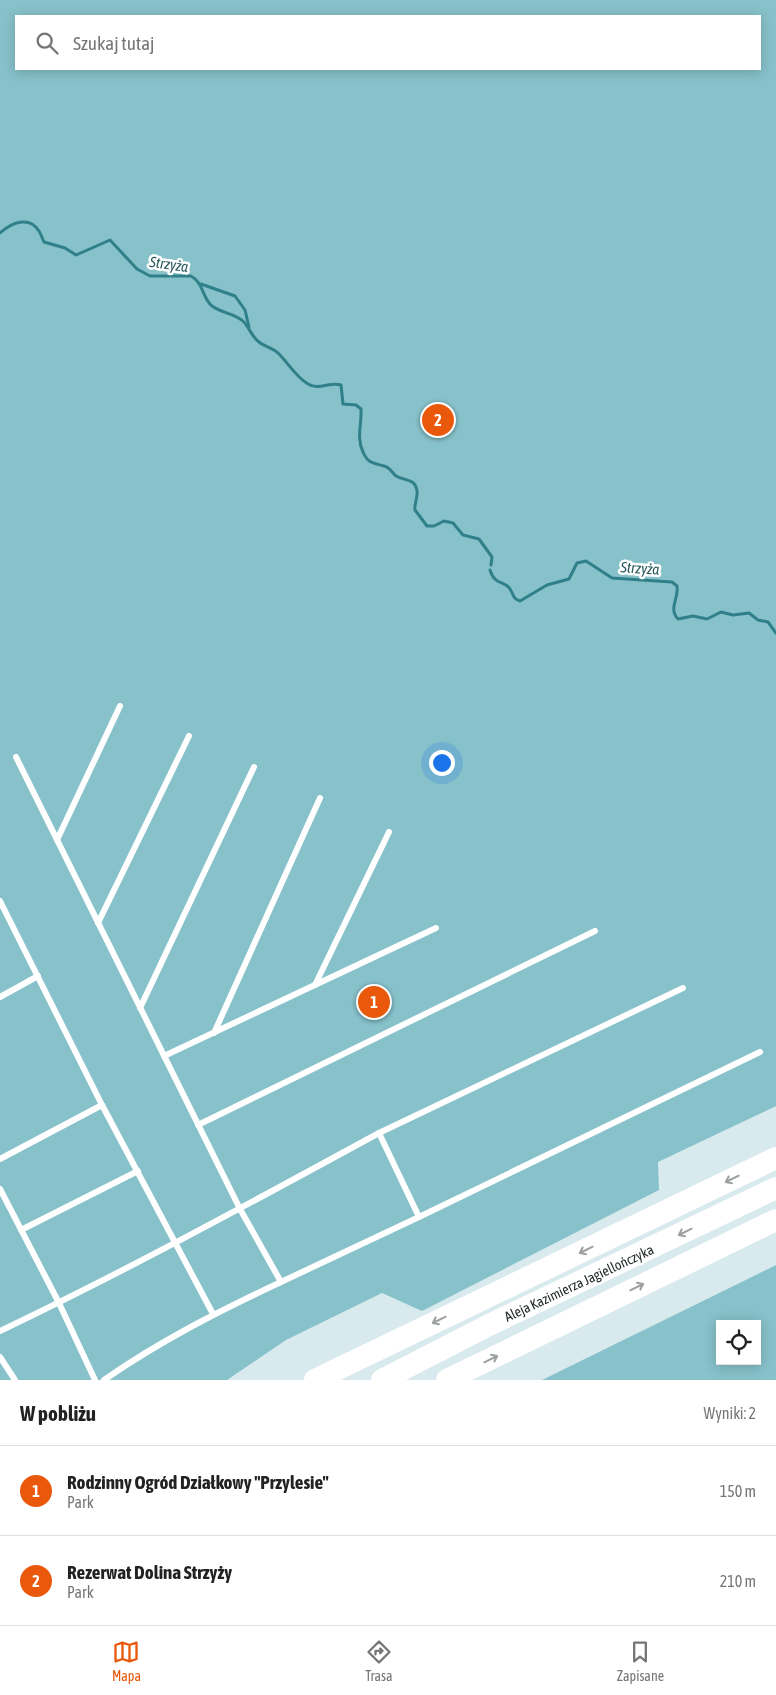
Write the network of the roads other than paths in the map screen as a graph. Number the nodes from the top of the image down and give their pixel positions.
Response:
1 (120, 706) dead end
2 (189, 736) dead end
3 (16, 757) dead end
4 (254, 767) dead end
5 (320, 798) dead end
6 (389, 832) dead end
7 (57, 840) junction
8 (0, 901) edge
9 (98, 923) junction
10 (436, 928) dead end
11 (595, 931) dead end
12 (38, 976) junction
13 (314, 985) junction
14 (682, 988) dead end
15 (0, 997) edge
16 (140, 1008) junction
17 (214, 1033) junction
18 (760, 1052) dead end
19 (164, 1056) junction
20 (102, 1105) junction
21 (198, 1125) junction
22 (379, 1133) junction
23 (776, 1158) edge
24 (0, 1159) edge
25 (138, 1172) junction
26 (776, 1188) edge
27 (0, 1189) edge
28 (240, 1209) junction
29 (419, 1216) junction
30 (770, 1223) edge
31 (22, 1230) junction
32 (174, 1242) junction
33 (281, 1282) junction
34 (59, 1303) junction
35 (213, 1314) junction
36 (0, 1331) edge
37 (0, 1357) edge
38 (15, 1380) edge
39 (95, 1380) edge
40 (104, 1380) edge
41 (315, 1380) edge
42 (382, 1380) edge
43 (448, 1380) edge

1 - 7 lane
2 - 9 lane
3 - 7 lane
4 - 16 lane
5 - 17 lane
6 - 13 lane
7 - 9 lane
8 - 12 lane
9 - 16 lane
10 - 13 lane
11 - 21 lane
12 - 15 lane
12 - 20 lane
13 - 17 lane
14 - 22 lane
16 - 19 lane
17 - 19 lane
18 - 29 lane
19 - 21 lane
20 - 24 lane
20 - 25 lane
21 - 28 lane
22 - 28 lane
22 - 29 lane
23 -> 41 highway
25 - 31 lane
25 - 32 lane
26 -> 42 highway, Aleja Kazimierza Jagiellończyka
27 - 31 lane
28 - 32 lane
28 - 33 lane
29 - 33 lane
43 -> 30 highway, Aleja Kazimierza Jagiellończyka
31 - 34 lane
32 - 34 lane
32 - 35 lane
33 - 35 lane
34 - 36 lane
34 - 39 lane
35 - 40 lane
37 - 38 lane

